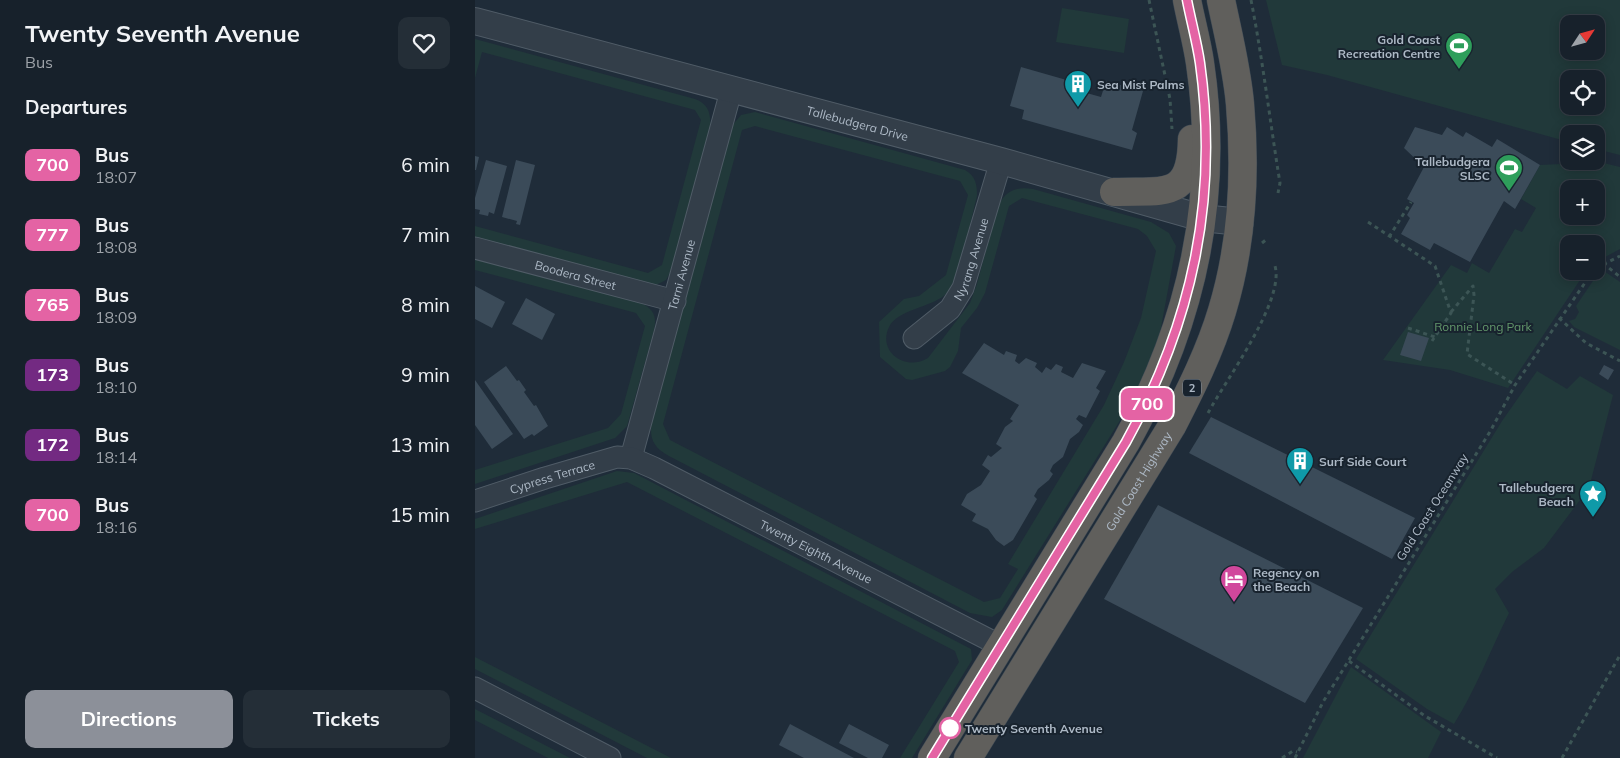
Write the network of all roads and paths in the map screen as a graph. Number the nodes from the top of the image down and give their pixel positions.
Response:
1 (1149, 0) edge
2 (1187, 0) edge
3 (1221, 0) edge
4 (1251, 0) edge
5 (475, 21) edge
6 (1200, 61) junction
7 (731, 91) junction
8 (1171, 138) dead end
9 (1001, 162) junction
10 (1114, 192) junction
11 (1278, 193) dead end
12 (1411, 202) dead end
13 (1202, 218) junction
14 (1240, 222) junction
15 (1368, 222) dead end
16 (1389, 236) junction
17 (1267, 239) dead end
18 (1262, 243) dead end
19 (475, 248) edge
20 (1620, 256) edge
21 (1605, 262) edge
22 (1605, 265) edge
23 (1275, 266) dead end
24 (1620, 277) edge
25 (1586, 280) edge
26 (675, 301) junction
27 (1451, 313) junction
28 (1559, 318) junction
29 (1408, 328) dead end
30 (1435, 337) junction
31 (913, 338) dead end
32 (1432, 340) dead end
33 (1620, 360) edge
34 (1515, 385) junction
35 (1208, 413) dead end
36 (631, 458) junction
37 (475, 501) edge
38 (1001, 646) junction
39 (1620, 655) edge
40 (1349, 661) junction
41 (475, 688) edge
42 (1297, 752) junction
43 (610, 758) edge
44 (932, 758) edge
45 (968, 758) edge
46 (1282, 758) edge
47 (1295, 758) edge
48 (1497, 758) edge
49 (1562, 758) edge

1 - 8 path
2 - 6 highway
3 - 14 highway, Gold Coast Highway / 2
4 - 11 path
5 - 7 street, Tallebudgera Drive
6 - 10 highway
6 - 13 highway
7 - 9 street, Tallebudgera Drive
7 - 26 street, Tarni Avenue
9 - 10 street, Tallebudgera Drive
9 - 31 street, Nyrang Avenue
10 - 13 street, Tallebudgera Drive
12 - 16 path
13 - 14 street, Tallebudgera Drive
13 - 38 highway
14 - 45 highway, Gold Coast Highway / 2
15 - 16 path
16 - 27 path
17 - 18 path
19 - 26 street, Boodera Street
20 - 21 path
22 - 24 path
23 - 35 path
25 - 28 path, Gold Coast Oceanway
26 - 36 street, Tarni Avenue
27 - 30 path
27 - 34 path
28 - 33 path
28 - 34 path, Gold Coast Oceanway
29 - 30 path
30 - 32 path
34 - 40 path, Gold Coast Oceanway
36 - 37 street, Cypress Terrace
36 - 38 street, Twenty Eighth Avenue
38 - 44 highway
39 - 49 path
40 - 42 path, Gold Coast Oceanway
40 - 48 path
41 - 43 street
42 - 46 path
42 - 47 path, Gold Coast Oceanway

